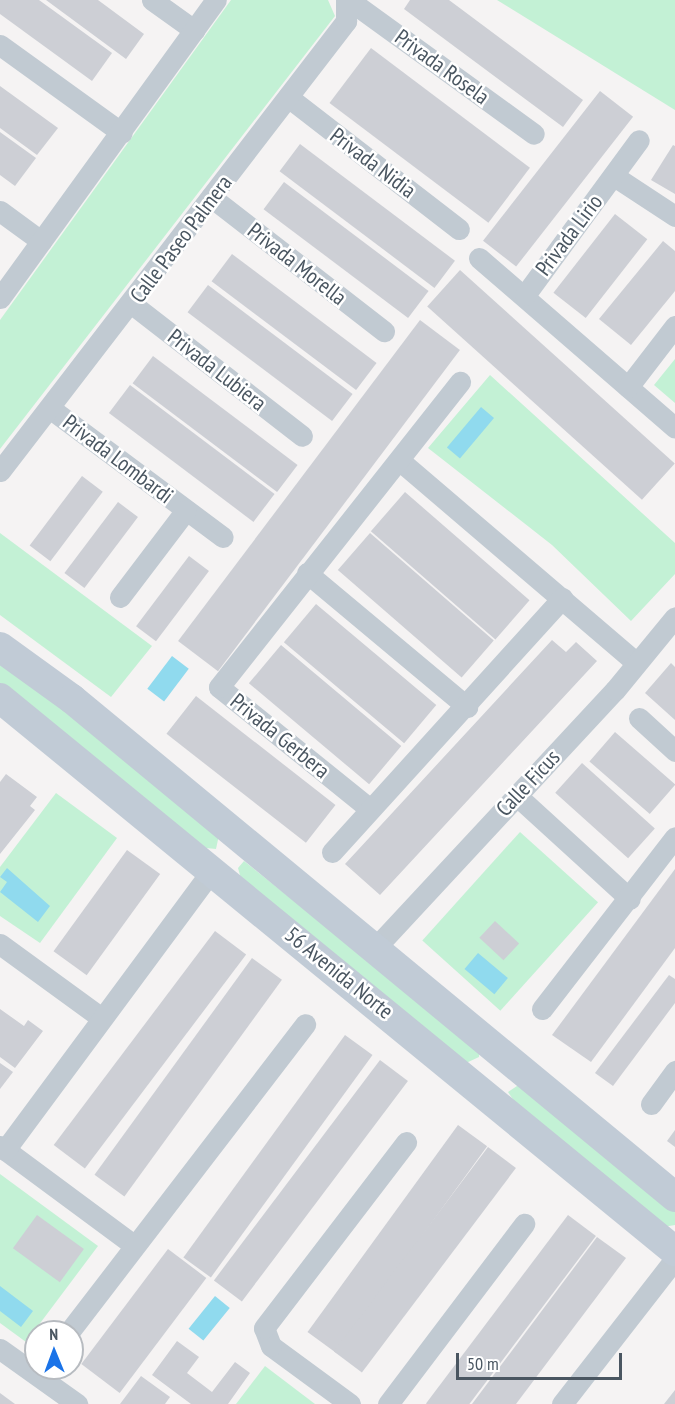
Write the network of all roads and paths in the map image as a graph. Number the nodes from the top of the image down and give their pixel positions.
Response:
1 (152, 0) edge
2 (216, 0) edge
3 (348, 0) edge
4 (194, 30) junction
5 (0, 45) edge
6 (288, 98) junction
7 (122, 133) junction
8 (534, 134) dead end
9 (639, 140) dead end
10 (614, 176) junction
11 (211, 197) junction
12 (0, 211) edge
13 (675, 216) edge
14 (459, 229) dead end
15 (41, 241) junction
16 (479, 258) dead end
17 (525, 295) junction
18 (0, 298) edge
19 (132, 304) junction
20 (675, 326) edge
21 (384, 331) dead end
22 (460, 382) dead end
23 (628, 387) junction
24 (51, 409) junction
25 (675, 428) edge
26 (302, 435) dead end
27 (399, 460) junction
28 (0, 471) edge
29 (186, 510) junction
30 (223, 537) dead end
31 (308, 573) junction
32 (120, 597) dead end
33 (562, 598) junction
34 (675, 617) edge
35 (0, 647) edge
36 (634, 661) junction
37 (0, 698) edge
38 (467, 707) junction
39 (639, 718) dead end
40 (675, 751) edge
41 (516, 795) junction
42 (370, 809) junction
43 (675, 837) edge
44 (244, 842) junction
45 (332, 852) dead end
46 (212, 870) junction
47 (630, 899) junction
48 (0, 944) edge
49 (376, 947) junction
50 (542, 1009) dead end
51 (100, 1017) junction
52 (305, 1024) dead end
53 (509, 1058) junction
54 (675, 1071) edge
55 (481, 1089) junction
56 (651, 1104) dead end
57 (406, 1142) dead end
58 (3, 1148) edge
59 (675, 1197) edge
60 (524, 1224) dead end
61 (134, 1245) junction
62 (675, 1251) edge
63 (675, 1259) edge
64 (78, 1320) edge
65 (0, 1349) edge
66 (24, 1362) edge
67 (50, 1380) edge
68 (76, 1404) edge
69 (350, 1404) edge
70 (388, 1404) edge
71 (562, 1404) edge

1 - 4 street
2 - 4 street
3 - 6 street, Calle Paseo Palmera
3 - 8 street, Privada Rosela
4 - 7 street
5 - 7 street
6 - 11 street, Calle Paseo Palmera
6 - 14 street, Privada Nidia
7 - 15 street
9 - 10 street, Privada Lirio
10 - 13 street, Privada Lirio
10 - 17 street, Privada Lirio
11 - 19 street, Calle Paseo Palmera
11 - 21 street, Privada Morella
12 - 15 street
15 - 18 street
16 - 17 street, Privada Lirio
17 - 23 street, Privada Lirio
19 - 24 street, Calle Paseo Palmera
19 - 26 street, Privada Lubiera
20 - 23 street
22 - 27 street, Privada Gerbera
23 - 25 street, Privada Lirio
24 - 28 street, Calle Paseo Palmera
24 - 29 street, Privada Lombardi
27 - 31 street, Privada Gerbera
27 - 33 street
29 - 30 street, Privada Lombardi
29 - 32 street, Privada Lombardi
31 - 38 street
31 - 42 street, Privada Gerbera
33 - 36 street
33 - 38 street
34 - 36 street, Calle Ficus
35 - 44 main road, 56 Avenida Norte
36 - 41 street, Calle Ficus
37 - 46 main road, 56 Avenida Norte
38 - 42 street
39 - 40 street
41 - 47 street
41 - 49 street, Calle Ficus
42 - 45 street
43 - 47 street
44 - 46 main road
44 - 49 main road, 56 Avenida Norte
46 - 51 street
46 - 55 main road, 56 Avenida Norte
47 - 50 street
48 - 51 street
49 - 53 main road, 56 Avenida Norte
51 - 58 street
52 - 61 street
53 - 55 main road
53 - 59 main road, 56 Avenida Norte
54 - 56 street
55 - 62 main road, 56 Avenida Norte
57 - 69 street
58 - 61 street
60 - 70 street
61 - 64 street
63 - 71 street
65 - 66 street
67 - 68 street

